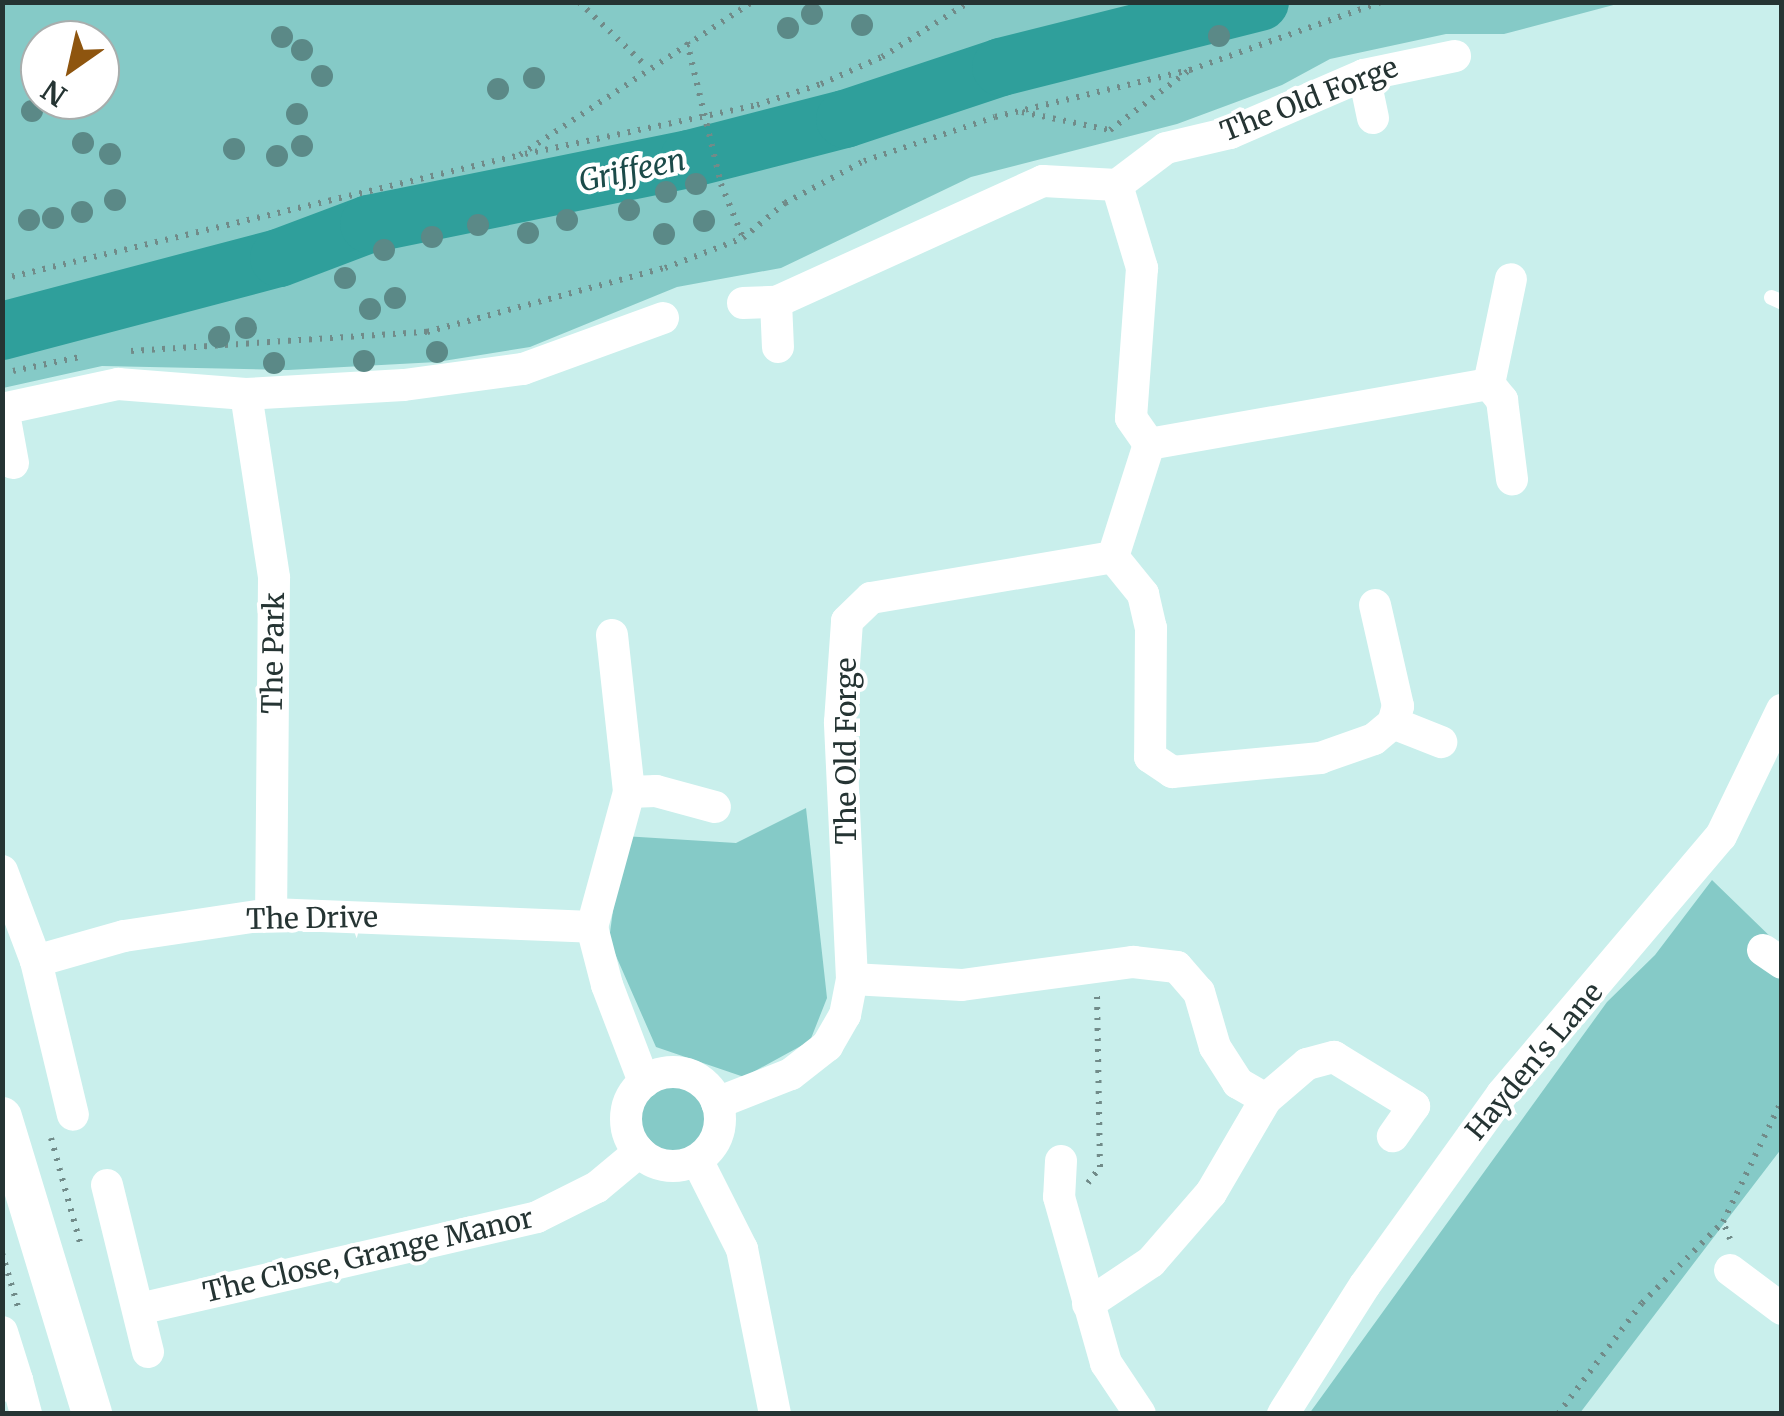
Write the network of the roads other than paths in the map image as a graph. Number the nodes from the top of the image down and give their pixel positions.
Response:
1 (1455, 56) dead end
2 (1364, 75) junction
3 (1373, 118) dead end
4 (1116, 185) junction
5 (1511, 279) dead end
6 (662, 318) dead end
7 (778, 347) dead end
8 (1489, 384) junction
9 (246, 394) junction
10 (3, 408) edge
11 (1149, 444) junction
12 (13, 462) dead end
13 (1512, 480) dead end
14 (1113, 557) junction
15 (1376, 605) dead end
16 (612, 635) dead end
17 (1782, 710) edge
18 (1393, 723) junction
19 (1441, 742) dead end
20 (629, 792) junction
21 (715, 807) dead end
22 (2, 871) edge
23 (271, 914) junction
24 (592, 927) junction
25 (36, 962) junction
26 (852, 979) junction
27 (644, 1082) junction
28 (1266, 1099) junction
29 (717, 1103) junction
30 (2, 1118) edge
31 (60, 1120) road end
32 (1393, 1136) dead end
33 (639, 1152) junction
34 (697, 1160) junction
35 (1060, 1177) road end
36 (107, 1185) dead end
37 (1730, 1254) road end
38 (1088, 1304) junction
39 (139, 1309) junction
40 (1782, 1309) edge
41 (2, 1332) edge
42 (148, 1352) dead end
43 (10, 1383) edge
44 (26, 1414) edge
45 (92, 1414) edge
46 (775, 1414) edge
47 (1140, 1414) edge
48 (1282, 1414) edge

1 - 2 street, The Old Forge
2 - 3 street
2 - 4 street, The Old Forge
4 - 7 street
4 - 11 street
5 - 8 street
6 - 9 street
8 - 11 street
8 - 13 street
9 - 10 street
9 - 23 street, The Park
10 - 12 street
11 - 14 street
14 - 18 street
14 - 26 street, The Old Forge
15 - 18 street
16 - 20 street
17 - 48 street, Hayden's Lane
18 - 19 street
20 - 21 street
20 - 24 street
22 - 25 street
23 - 24 street, The Drive
23 - 25 street, The Drive
24 - 27 street
25 - 31 street
26 - 28 street
26 - 29 street, The Old Forge
27 - 29 street
27 - 33 street
28 - 32 street
28 - 38 street
29 - 34 street
30 - 45 street
33 - 34 street
33 - 39 street, The Close, Grange Manor
34 - 46 street
35 - 38 street
36 - 39 street
37 - 40 street
38 - 47 street
39 - 42 street
41 - 43 street
43 - 44 street

